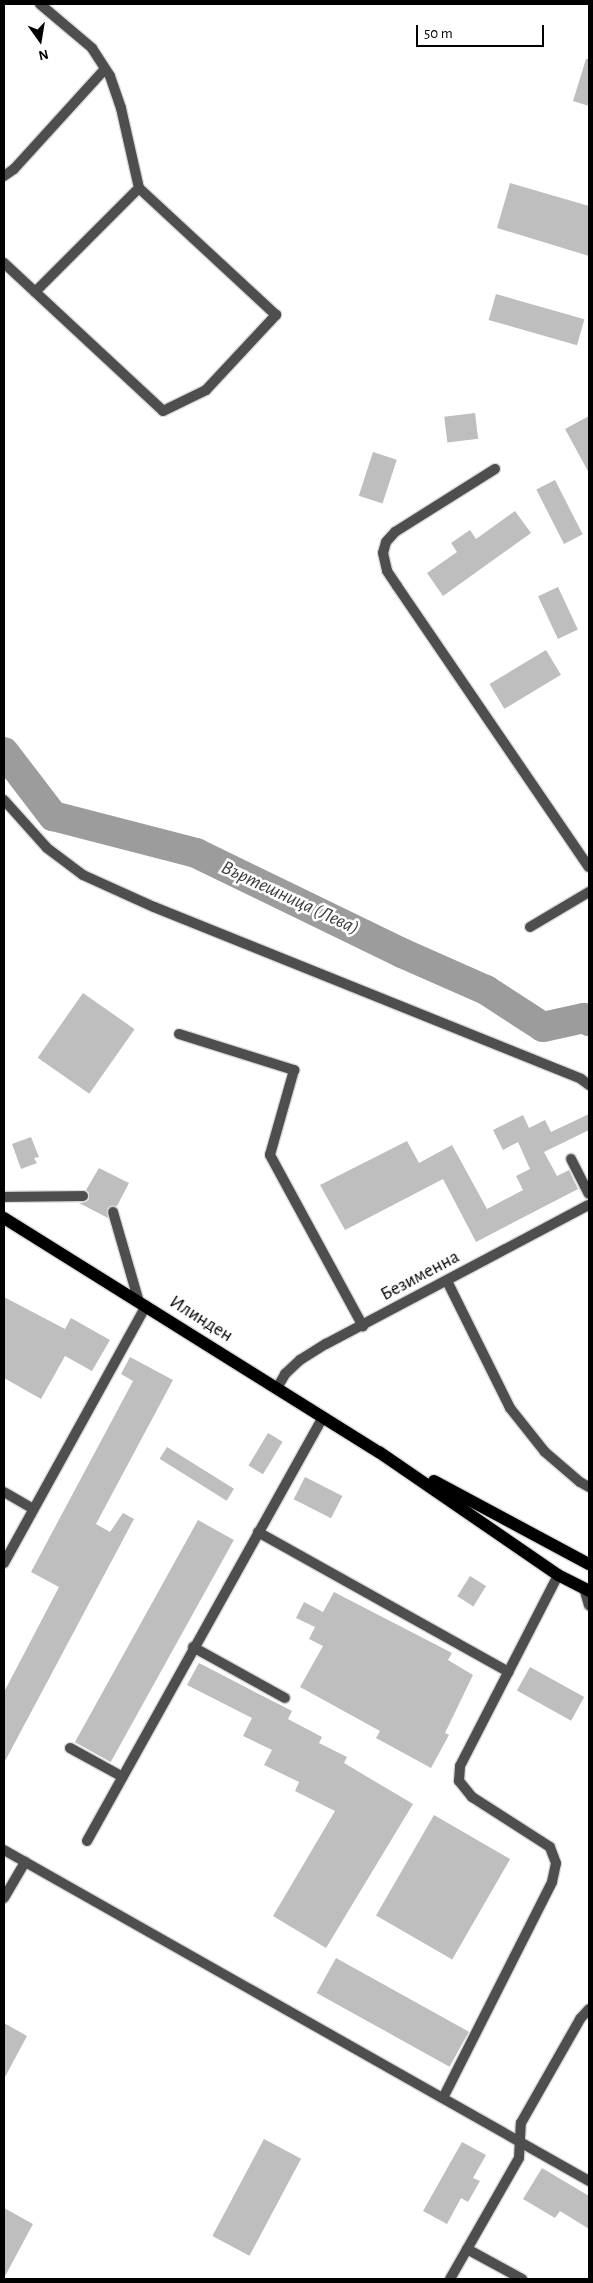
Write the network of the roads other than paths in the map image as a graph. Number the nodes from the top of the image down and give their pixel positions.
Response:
1 (40, 4) edge
2 (105, 68) junction
3 (4, 176) edge
4 (139, 188) junction
5 (4, 263) edge
6 (35, 292) junction
7 (495, 469) dead end
8 (4, 800) edge
9 (589, 867) edge
10 (589, 892) edge
11 (530, 927) dead end
12 (179, 1034) dead end
13 (589, 1085) edge
14 (571, 1159) dead end
15 (589, 1194) edge
16 (82, 1196) dead end
17 (4, 1197) edge
18 (589, 1206) edge
19 (113, 1212) dead end
20 (4, 1218) edge
21 (4, 1227) edge
22 (36, 1238) junction
23 (447, 1281) junction
24 (142, 1304) junction
25 (363, 1326) junction
26 (277, 1388) junction
27 (323, 1417) junction
28 (379, 1452) junction
29 (589, 1487) edge
30 (4, 1492) edge
31 (34, 1509) junction
32 (258, 1532) junction
33 (4, 1563) edge
34 (589, 1564) edge
35 (558, 1575) junction
36 (586, 1590) edge
37 (589, 1604) edge
38 (193, 1647) junction
39 (509, 1672) junction
40 (285, 1698) dead end
41 (70, 1748) dead end
42 (123, 1777) junction
43 (87, 1841) dead end
44 (4, 1850) edge
45 (24, 1862) junction
46 (4, 1898) edge
47 (589, 2009) edge
48 (443, 2098) junction
49 (520, 2142) junction
50 (589, 2181) edge
51 (467, 2249) junction
52 (450, 2279) edge
53 (522, 2279) edge

1 - 2 street
2 - 3 street
2 - 4 street
4 - 6 street
4 - 6 street
5 - 6 street
7 - 9 street
8 - 13 street
10 - 11 street
12 - 25 street
14 - 15 street
16 - 17 street
18 - 23 street, Безименна
19 - 24 street
20 - 22 main road, Илинден
21 - 22 main road
22 - 24 main road, Илинден
23 - 25 street, Безименна
23 - 29 street
24 - 26 main road, Илинден
24 - 31 street
25 - 26 street, Безименна
26 - 27 main road, Илинден
27 - 28 main road, Илинден
27 - 32 street
28 - 34 main road, Илинден
28 - 35 main road, Илинден
30 - 31 street
31 - 33 street
32 - 38 street
32 - 39 street
35 - 36 main road, Илинден
35 - 39 street
36 - 37 street
38 - 40 street
38 - 42 street
39 - 48 street
41 - 42 street
42 - 43 street
44 - 45 street
45 - 46 street
45 - 48 street
47 - 49 street
48 - 49 street
49 - 50 street
49 - 51 street
51 - 52 street
51 - 53 street

